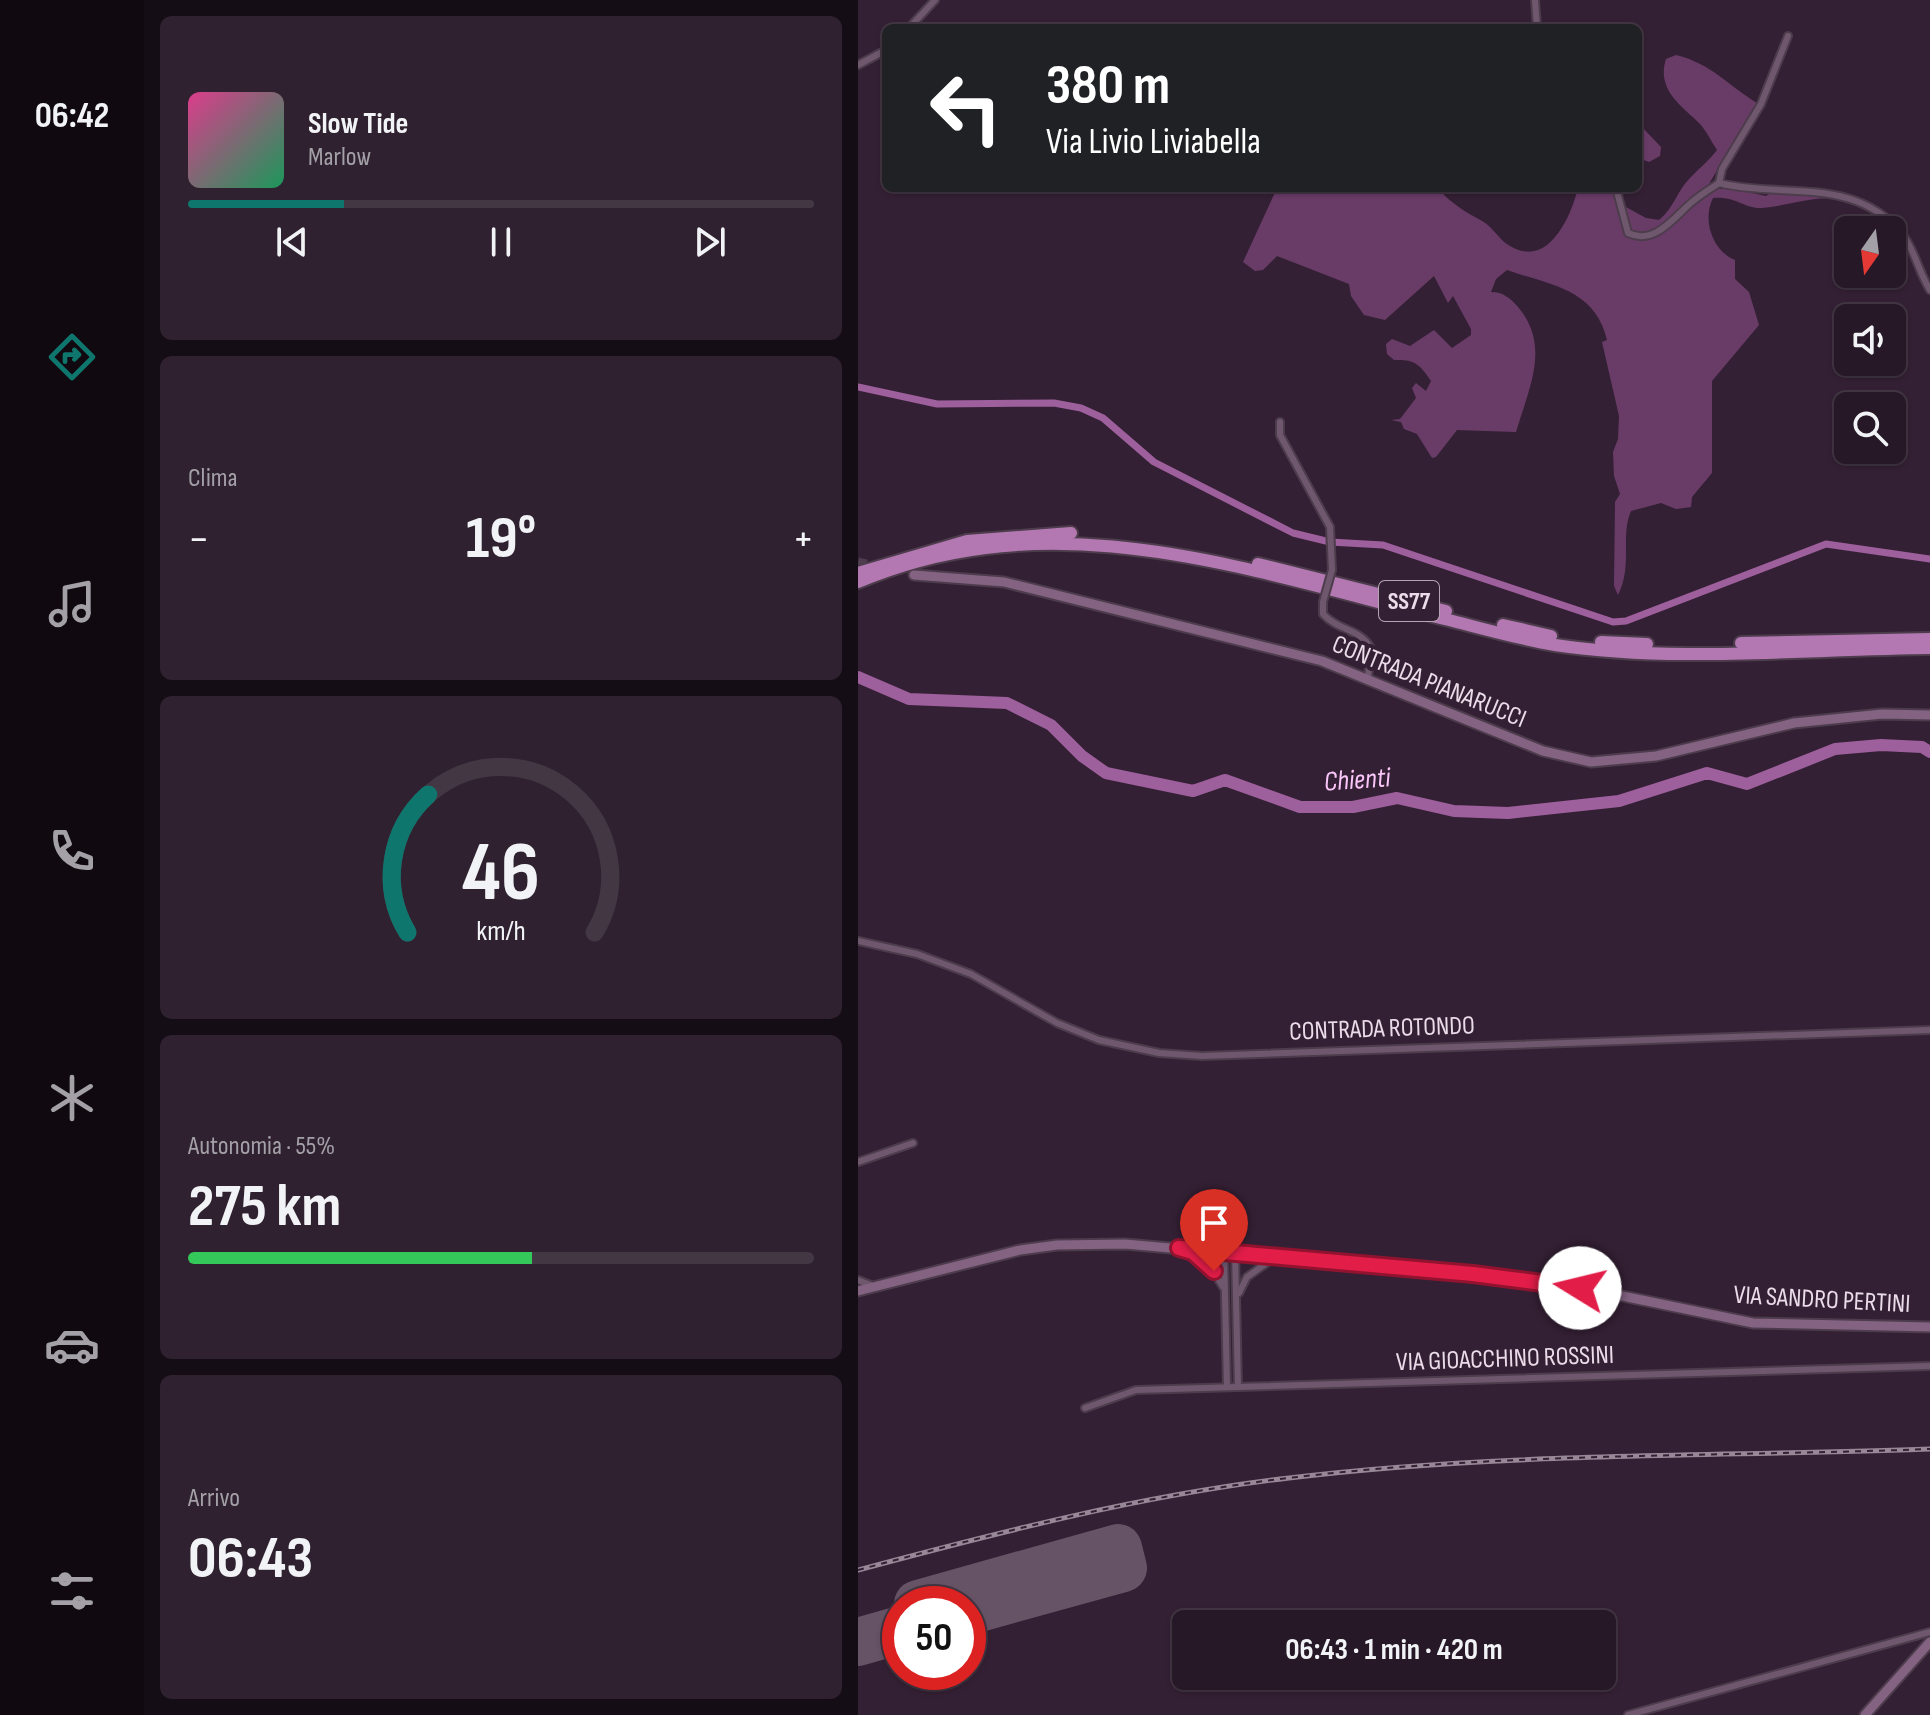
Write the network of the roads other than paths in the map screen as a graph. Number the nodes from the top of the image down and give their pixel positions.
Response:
1 (935, 0) edge
2 (1535, 0) edge
3 (913, 24) edge
4 (1537, 24) edge
5 (1788, 36) dead end
6 (882, 52) edge
7 (858, 65) edge
8 (1719, 183) junction
9 (1617, 192) edge
10 (1930, 290) edge
11 (1280, 422) dead end
12 (858, 573) edge
13 (914, 575) dead end
14 (858, 582) edge
15 (1930, 639) edge
16 (1930, 648) edge
17 (1368, 677) junction
18 (1930, 715) edge
19 (858, 941) edge
20 (1930, 1030) edge
21 (913, 1143) dead end
22 (858, 1162) edge
23 (1179, 1248) junction
24 (1224, 1251) junction
25 (1235, 1252) junction
26 (1278, 1256) junction
27 (858, 1280) edge
28 (873, 1286) junction
29 (858, 1291) edge
30 (1226, 1294) junction
31 (1237, 1296) junction
32 (1930, 1327) edge
33 (1226, 1335) junction
34 (1238, 1335) junction
35 (1930, 1366) edge
36 (1227, 1387) junction
37 (1238, 1387) junction
38 (1085, 1408) dead end
39 (1930, 1632) edge
40 (1930, 1642) edge
41 (1628, 1715) edge
42 (1865, 1715) edge

1 - 3 street
2 - 4 street
5 - 8 street
6 - 7 street
8 - 9 street
8 - 10 street
11 - 17 street, bridge
12 - 15 highway, SS77
13 - 17 main road, CONTRADA PIANARUCCI
14 - 16 highway, SS77
17 - 18 main road, CONTRADA PIANARUCCI
19 - 20 street, CONTRADA ROTONDO
21 - 22 street
23 - 24 main road, VIA SANDRO PERTINI
23 - 28 main road, VIA SANDRO PERTINI
23 - 30 street
24 - 25 main road, VIA SANDRO PERTINI
24 - 30 street
25 - 26 main road, VIA SANDRO PERTINI
25 - 31 street
26 - 31 street
26 - 32 main road, VIA SANDRO PERTINI
27 - 28 street
28 - 29 main road, VIA SANDRO PERTINI
30 - 33 street
31 - 34 street
33 - 34 street
33 - 36 street
34 - 37 street
35 - 37 street, VIA GIOACCHINO ROSSINI
36 - 37 street, VIA GIOACCHINO ROSSINI
36 - 38 street, VIA GIOACCHINO ROSSINI
39 - 41 street
40 - 42 main road

